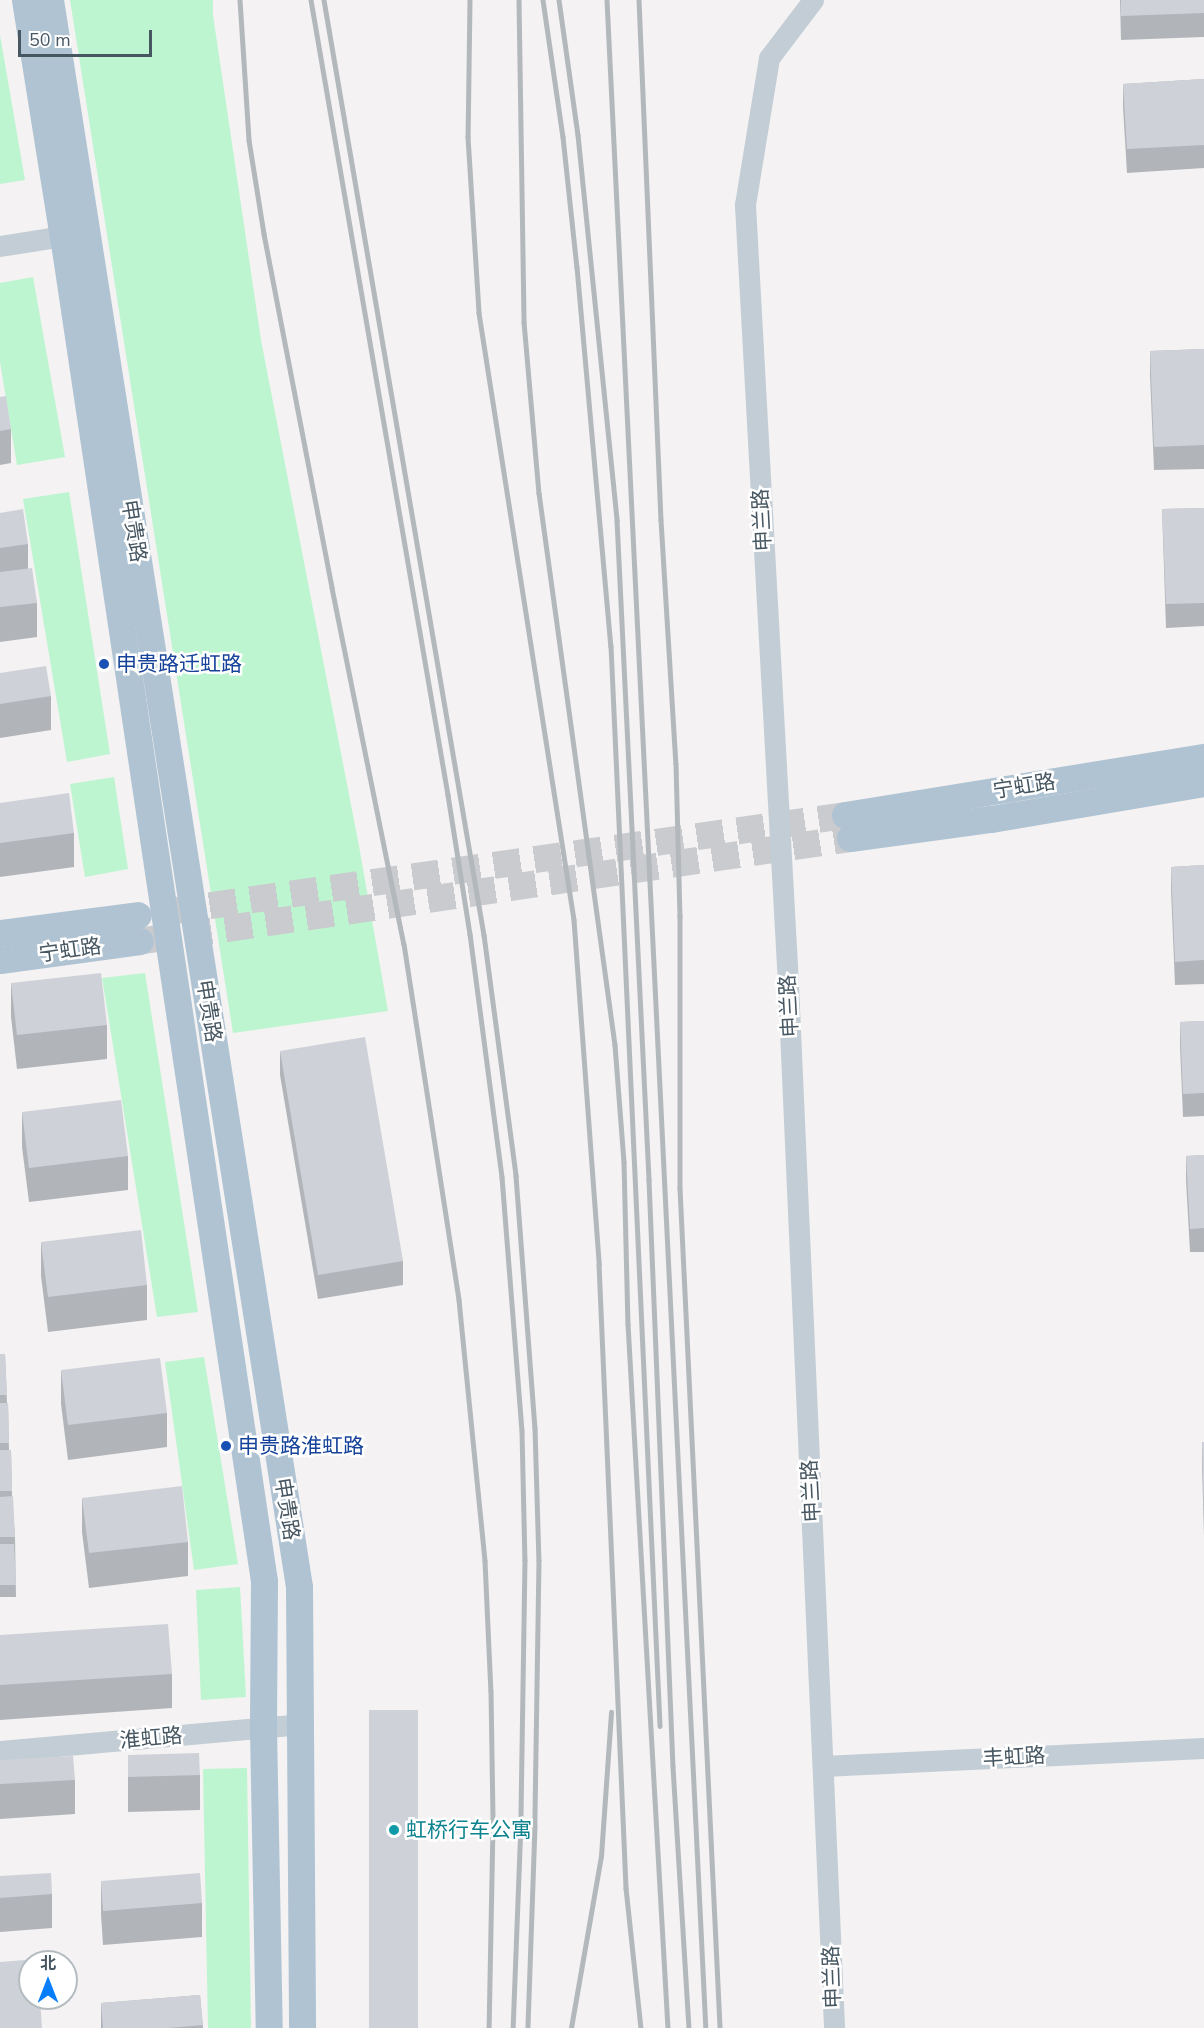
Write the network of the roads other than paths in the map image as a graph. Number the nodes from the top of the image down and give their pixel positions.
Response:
1 (25, 0) edge
2 (50, 0) edge
3 (813, 0) edge
4 (75, 234) junction
5 (0, 246) edge
6 (1204, 757) edge
7 (1204, 783) edge
8 (0, 933) edge
9 (0, 960) edge
10 (301, 1724) junction
11 (263, 1728) junction
12 (1204, 1748) edge
13 (0, 1751) edge
14 (823, 1766) junction
15 (269, 2028) edge
16 (302, 2028) edge
17 (834, 2028) edge

1 - 4 main road, 申贵路
2 - 4 main road, 申贵路
3 - 14 street, 申兰路
4 - 5 street
4 - 10 main road, 申贵路
4 - 11 main road, 申贵路
6 - 7 main road, 宁虹路
8 - 9 main road, 宁虹路
10 - 11 street, 淮虹路
10 - 16 main road, 申贵路
11 - 13 street, 淮虹路
11 - 15 main road, 申贵路
12 - 14 street, 丰虹路
14 - 17 street, 申兰路

